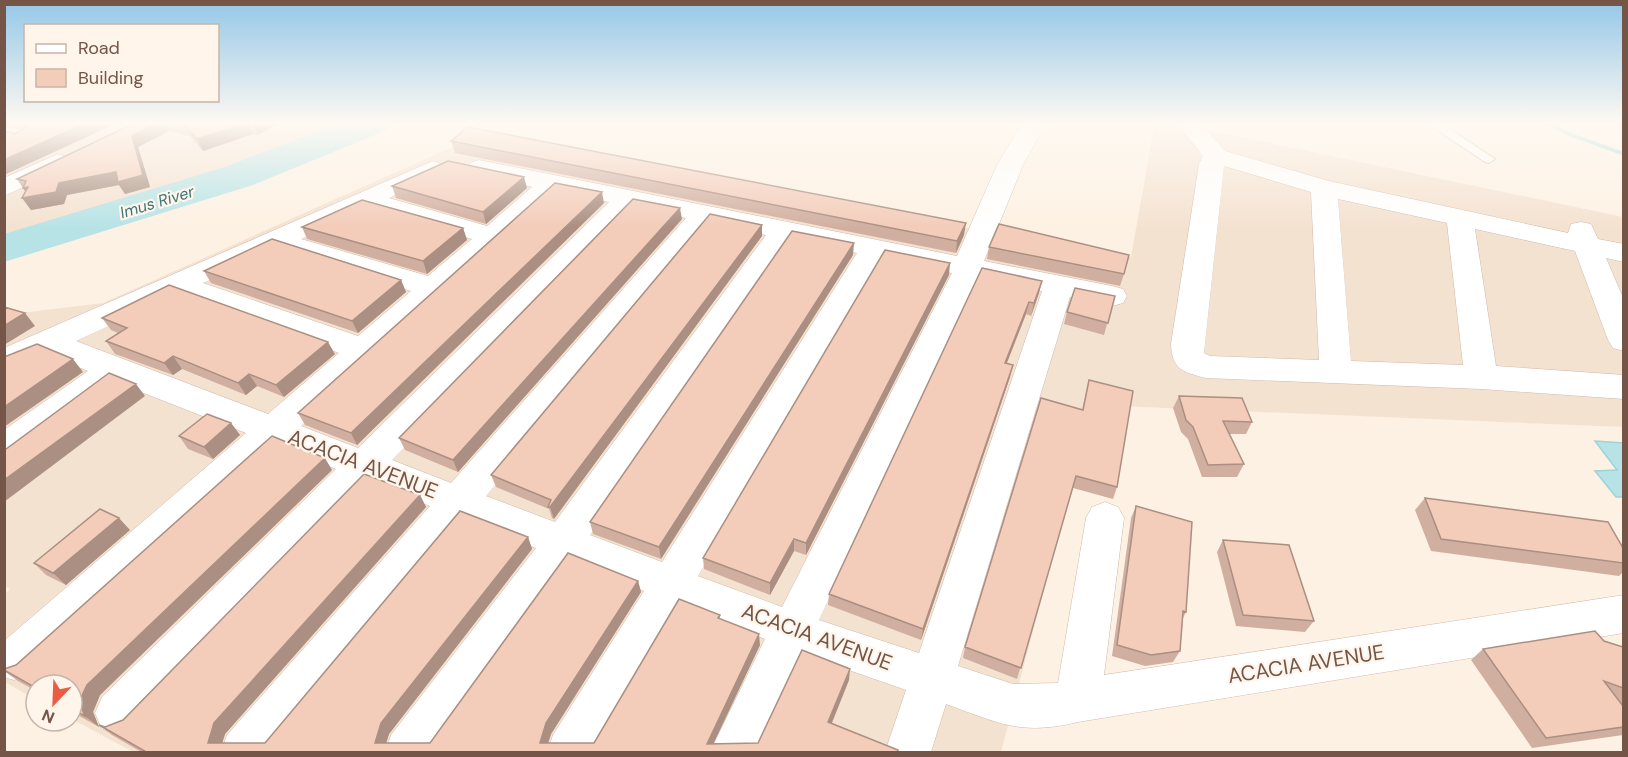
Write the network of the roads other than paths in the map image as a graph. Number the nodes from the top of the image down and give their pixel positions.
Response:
1 (68, 157) edge
2 (1014, 157) edge
3 (1215, 157) edge
4 (1220, 157) edge
5 (1486, 157) edge
6 (1489, 159) dead end
7 (552, 182) junction
8 (5, 188) edge
9 (1324, 188) junction
10 (628, 198) junction
11 (366, 200) junction
12 (703, 215) junction
13 (1460, 218) junction
14 (783, 231) junction
15 (1582, 235) junction
16 (492, 236) junction
17 (276, 240) junction
18 (874, 249) junction
19 (1623, 253) edge
20 (969, 268) junction
21 (175, 284) junction
22 (1059, 286) junction
23 (434, 288) junction
24 (1112, 296) edge
25 (1623, 340) edge
26 (46, 342) junction
27 (364, 350) junction
28 (4, 361) edge
29 (115, 369) junction
30 (1336, 372) junction
31 (1481, 377) junction
32 (1623, 387) edge
33 (274, 430) junction
34 (4, 449) edge
35 (366, 465) junction
36 (459, 502) junction
37 (1105, 518) dead end
38 (563, 542) junction
39 (672, 584) junction
40 (1623, 614) edge
41 (791, 630) junction
42 (14, 660) dead end
43 (934, 678) junction
44 (1078, 700) junction
45 (118, 713) dead end
46 (244, 753) edge
47 (408, 753) edge
48 (570, 753) edge
49 (734, 753) edge
50 (908, 753) edge

1 - 8 street
2 - 20 street
3 - 30 street
4 - 9 street
5 - 6 lane
7 - 10 street
7 - 11 street
7 - 16 street
9 - 13 street
9 - 30 street
10 - 12 street
10 - 35 street
11 - 16 street
11 - 17 street
12 - 14 street
12 - 36 street
13 - 15 street
13 - 31 street
14 - 18 street
14 - 38 street
15 - 19 street
15 - 25 street
16 - 23 street
17 - 21 street
17 - 23 street
18 - 20 street
18 - 39 street
20 - 22 street
20 - 41 street
21 - 26 street
21 - 27 street
22 - 24 street
22 - 43 street
23 - 27 street
26 - 28 street
26 - 29 street, ACACIA AVENUE
27 - 33 street
29 - 33 street, ACACIA AVENUE
29 - 34 street
30 - 31 street
31 - 32 street
33 - 35 street, ACACIA AVENUE
33 - 42 street
35 - 36 street, ACACIA AVENUE
35 - 45 street
36 - 38 street, ACACIA AVENUE
36 - 46 street
37 - 44 street
38 - 39 street, ACACIA AVENUE
38 - 47 street
39 - 41 street, ACACIA AVENUE
39 - 48 street
40 - 44 street, ACACIA AVENUE
41 - 43 street, ACACIA AVENUE
41 - 49 street
43 - 44 street, ACACIA AVENUE
43 - 50 street

